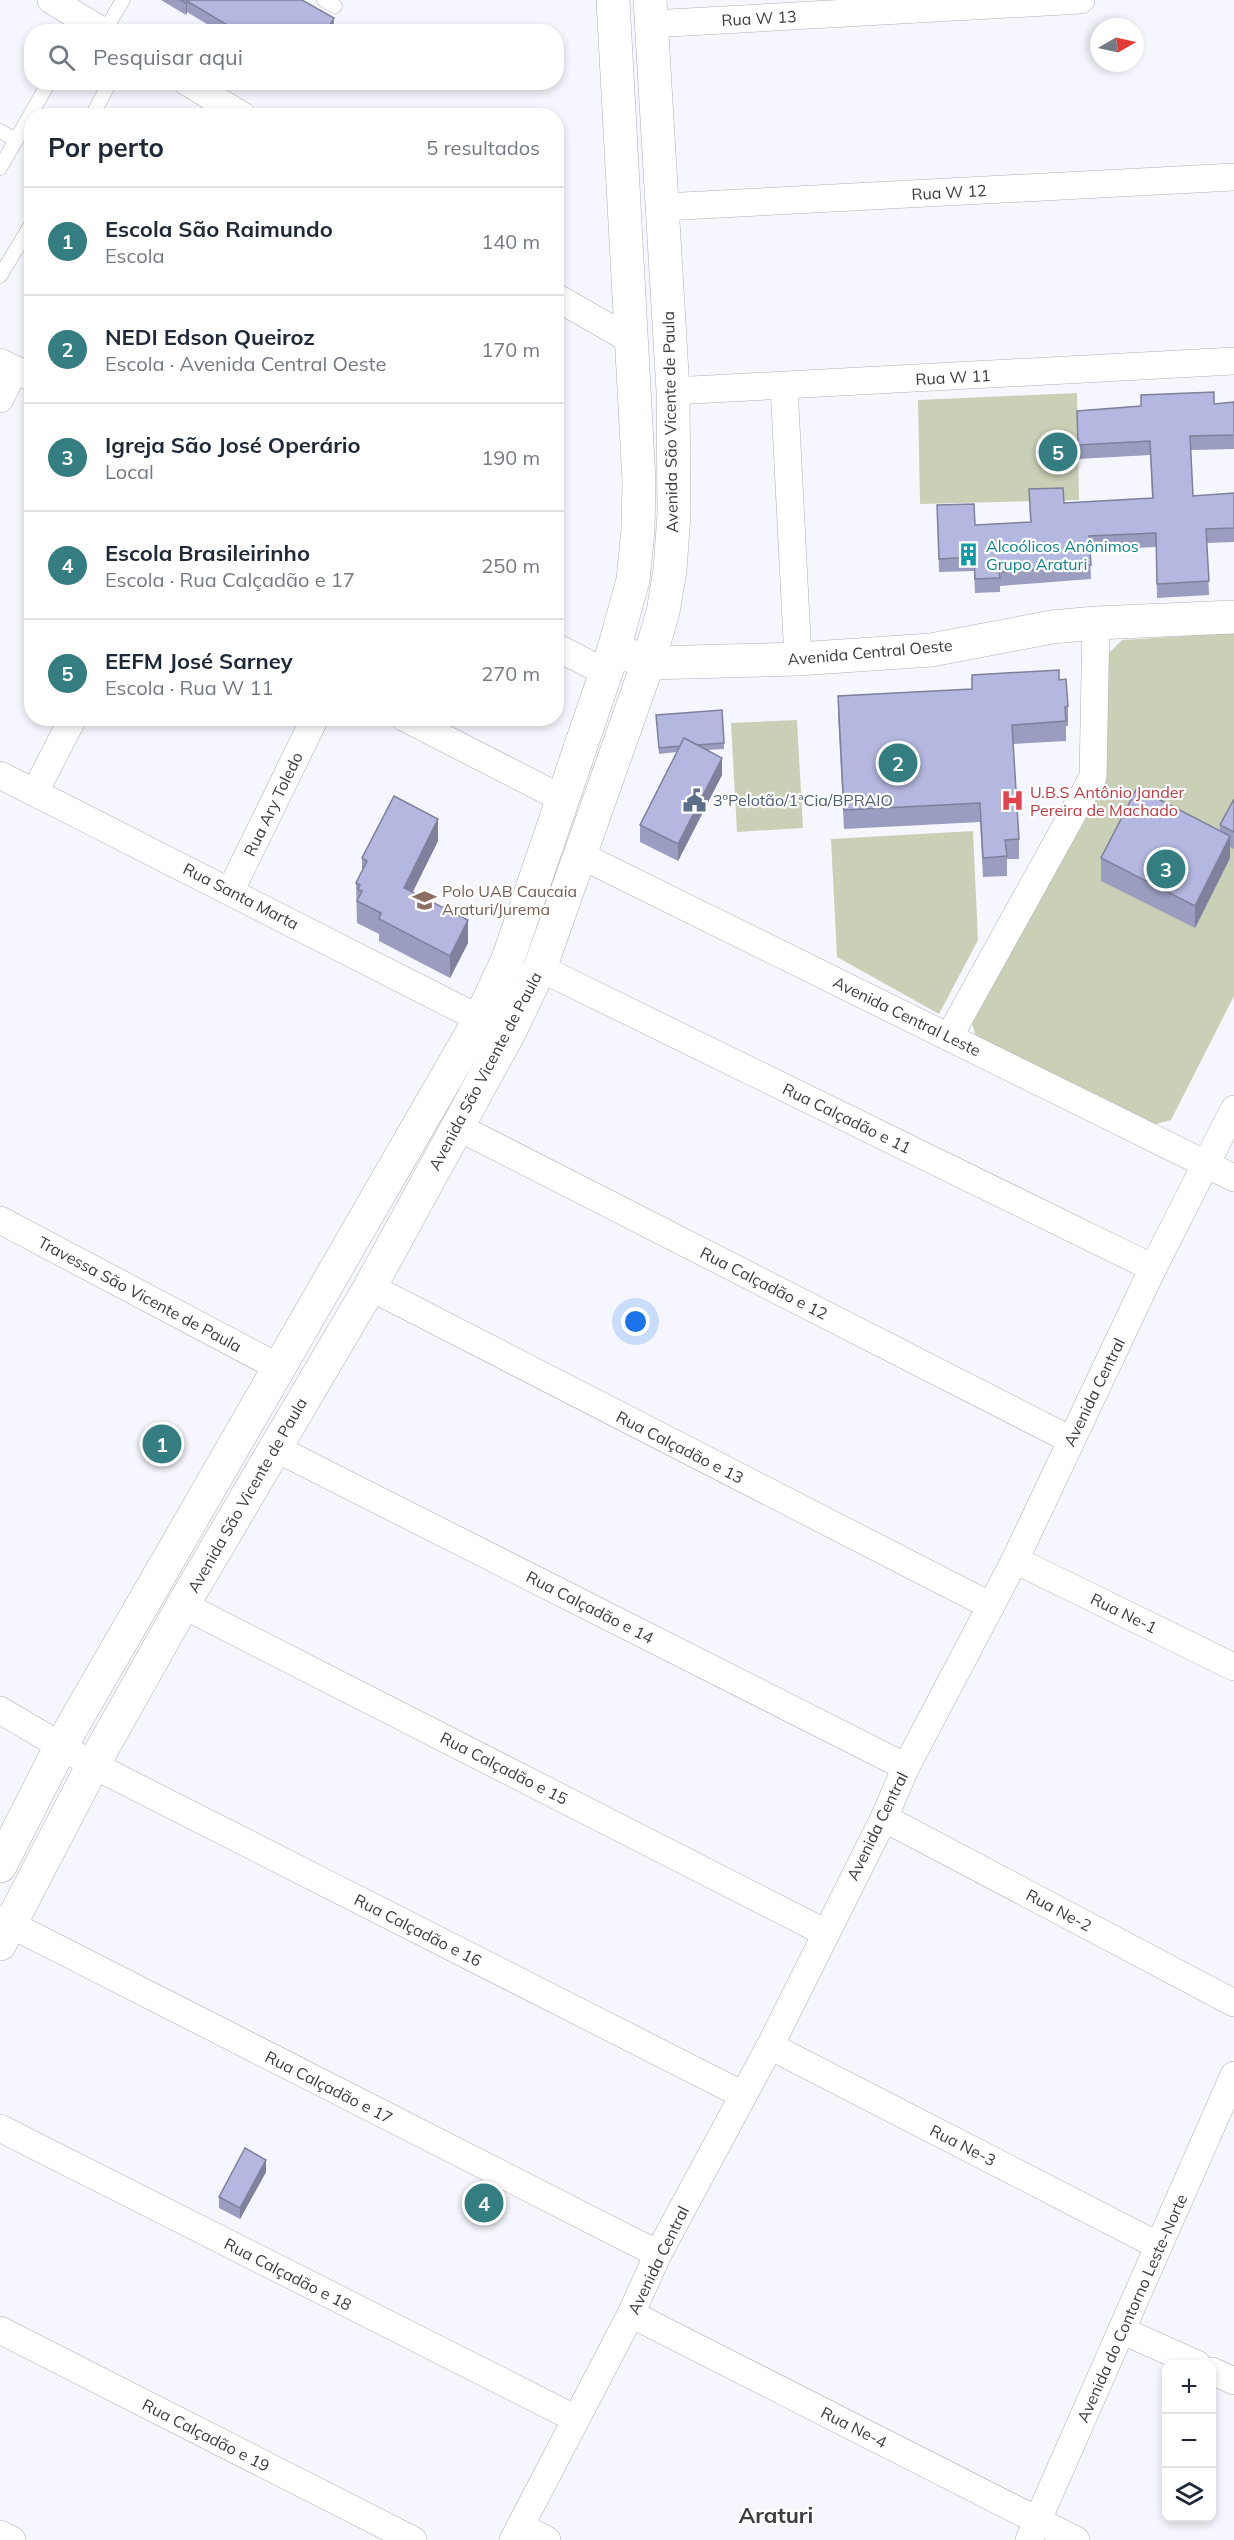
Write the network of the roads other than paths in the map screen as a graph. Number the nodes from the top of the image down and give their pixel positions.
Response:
1 (123, 0) edge
2 (613, 0) edge
3 (1081, 0) edge
4 (57, 2) edge
5 (651, 12) edge
6 (86, 24) edge
7 (98, 24) edge
8 (44, 90) edge
9 (106, 90) edge
10 (200, 90) edge
11 (34, 108) edge
12 (96, 108) edge
13 (230, 108) edge
14 (24, 126) edge
15 (0, 131) edge
16 (16, 140) junction
17 (0, 168) edge
18 (1234, 177) edge
19 (663, 207) junction
20 (24, 236) edge
21 (0, 276) edge
22 (564, 302) edge
23 (631, 340) junction
24 (1234, 362) edge
25 (15, 370) edge
26 (784, 386) junction
27 (673, 391) junction
28 (0, 399) edge
29 (1234, 617) edge
30 (1096, 623) junction
31 (564, 649) edge
32 (798, 659) junction
33 (610, 660) junction
34 (648, 663) junction
35 (69, 726) edge
36 (311, 726) edge
37 (421, 726) edge
38 (0, 775) edge
39 (35, 792) junction
40 (561, 798) junction
41 (580, 855) junction
42 (231, 890) junction
43 (540, 968) junction
44 (480, 1019) junction
45 (949, 1037) junction
46 (1234, 1109) edge
47 (456, 1126) junction
48 (1207, 1165) junction
49 (1234, 1178) edge
50 (0, 1220) edge
51 (1154, 1268) junction
52 (370, 1287) junction
53 (280, 1368) junction
54 (1071, 1440) junction
55 (275, 1448) junction
56 (1015, 1560) junction
57 (183, 1605) junction
58 (991, 1606) junction
59 (1234, 1667) edge
60 (0, 1710) edge
61 (61, 1746) junction
62 (93, 1765) junction
63 (906, 1767) junction
64 (884, 1818) junction
65 (0, 1866) edge
66 (4, 1929) edge
67 (825, 1932) junction
68 (1234, 2003) edge
69 (770, 2046) junction
70 (1234, 2075) edge
71 (743, 2095) junction
72 (1227, 2109) edge
73 (0, 2128) edge
74 (1157, 2245) junction
75 (658, 2254) junction
76 (631, 2314) junction
77 (0, 2330) edge
78 (1123, 2331) junction
79 (1188, 2360) edge
80 (1216, 2373) edge
81 (1234, 2381) edge
82 (576, 2420) junction
83 (1033, 2530) edge
84 (517, 2533) edge
85 (0, 2534) edge
86 (12, 2540) edge
87 (413, 2540) edge
88 (548, 2540) edge
89 (1076, 2540) edge

1 - 7 lane
2 - 23 main road, Avenida São Vicente de Paula
3 - 5 street, Rua W 13
4 - 6 street
5 - 19 main road, Avenida São Vicente de Paula
8 - 11 lane
9 - 12 lane
10 - 13 street
14 - 16 lane
15 - 16 lane
16 - 17 lane
18 - 19 street, Rua W 12
19 - 27 main road, Avenida São Vicente de Paula
20 - 21 lane
22 - 23 street
23 - 33 main road, Avenida São Vicente de Paula
24 - 26 street, Rua W 11
25 - 28 street
26 - 27 street, Rua W 11
26 - 32 street
27 - 34 main road, Avenida São Vicente de Paula
29 - 30 main road, Avenida Central Oeste
30 - 32 main road, Avenida Central Oeste
30 - 45 street
31 - 33 street
32 - 34 main road, Avenida Central Oeste
33 - 34 main road, Avenida Central Oeste
33 - 40 main road, Avenida São Vicente de Paula
34 - 41 main road, Avenida São Vicente de Paula
35 - 39 street
36 - 42 street, Rua Ary Toledo
37 - 40 street
38 - 39 street, Rua Santa Marta
39 - 42 street, Rua Santa Marta
40 - 44 main road, Avenida São Vicente de Paula
41 - 43 main road, Avenida São Vicente de Paula
41 - 45 street, Avenida Central Leste
42 - 44 street, Rua Santa Marta
43 - 47 main road, Avenida São Vicente de Paula
43 - 51 street, Rua Calçadão e 11
44 - 53 main road, Avenida São Vicente de Paula
45 - 48 street, Avenida Central Leste
46 - 48 street, Avenida Central
47 - 52 main road, Avenida São Vicente de Paula
47 - 54 street, Rua Calçadão e 12
48 - 49 street, Avenida Central Leste
48 - 51 street, Avenida Central
50 - 53 street, Travessa São Vicente de Paula
51 - 54 street, Avenida Central
52 - 55 main road, Avenida São Vicente de Paula
52 - 58 street, Rua Calçadão e 13
53 - 61 main road, Avenida São Vicente de Paula
54 - 56 street, Avenida Central
55 - 57 main road, Avenida São Vicente de Paula
55 - 63 street, Rua Calçadão e 14
56 - 58 street, Avenida Central
56 - 59 street, Rua Ne-1
57 - 62 main road, Avenida São Vicente de Paula
57 - 67 street, Rua Calçadão e 15
58 - 63 street, Avenida Central
60 - 61 street, Rua Calçadão e 16
61 - 62 street, Rua Calçadão e 16
61 - 65 main road, Avenida São Vicente de Paula
62 - 66 main road, Avenida São Vicente de Paula
62 - 71 street, Rua Calçadão e 16
63 - 64 street, Avenida Central
64 - 67 street, Avenida Central
64 - 68 street, Rua Ne-2
66 - 75 street, Rua Calçadão e 17
67 - 69 street, Avenida Central
69 - 71 street, Avenida Central
69 - 74 street, Rua Ne-3
70 - 72 street, Avenida do Contorno Leste-Norte
71 - 75 street, Avenida Central
72 - 74 street, Avenida do Contorno Leste-Norte
73 - 82 street, Rua Calçadão e 18
74 - 78 street, Avenida do Contorno Leste-Norte
75 - 76 street, Avenida Central
76 - 82 street, Avenida Central
76 - 83 street, Rua Ne-4
77 - 87 street, Rua Calçadão e 19
78 - 79 street
78 - 83 street, Avenida do Contorno Leste-Norte
80 - 81 street
82 - 84 street, Avenida Central
83 - 89 street, Rua Ne-4
84 - 88 street
85 - 86 street

